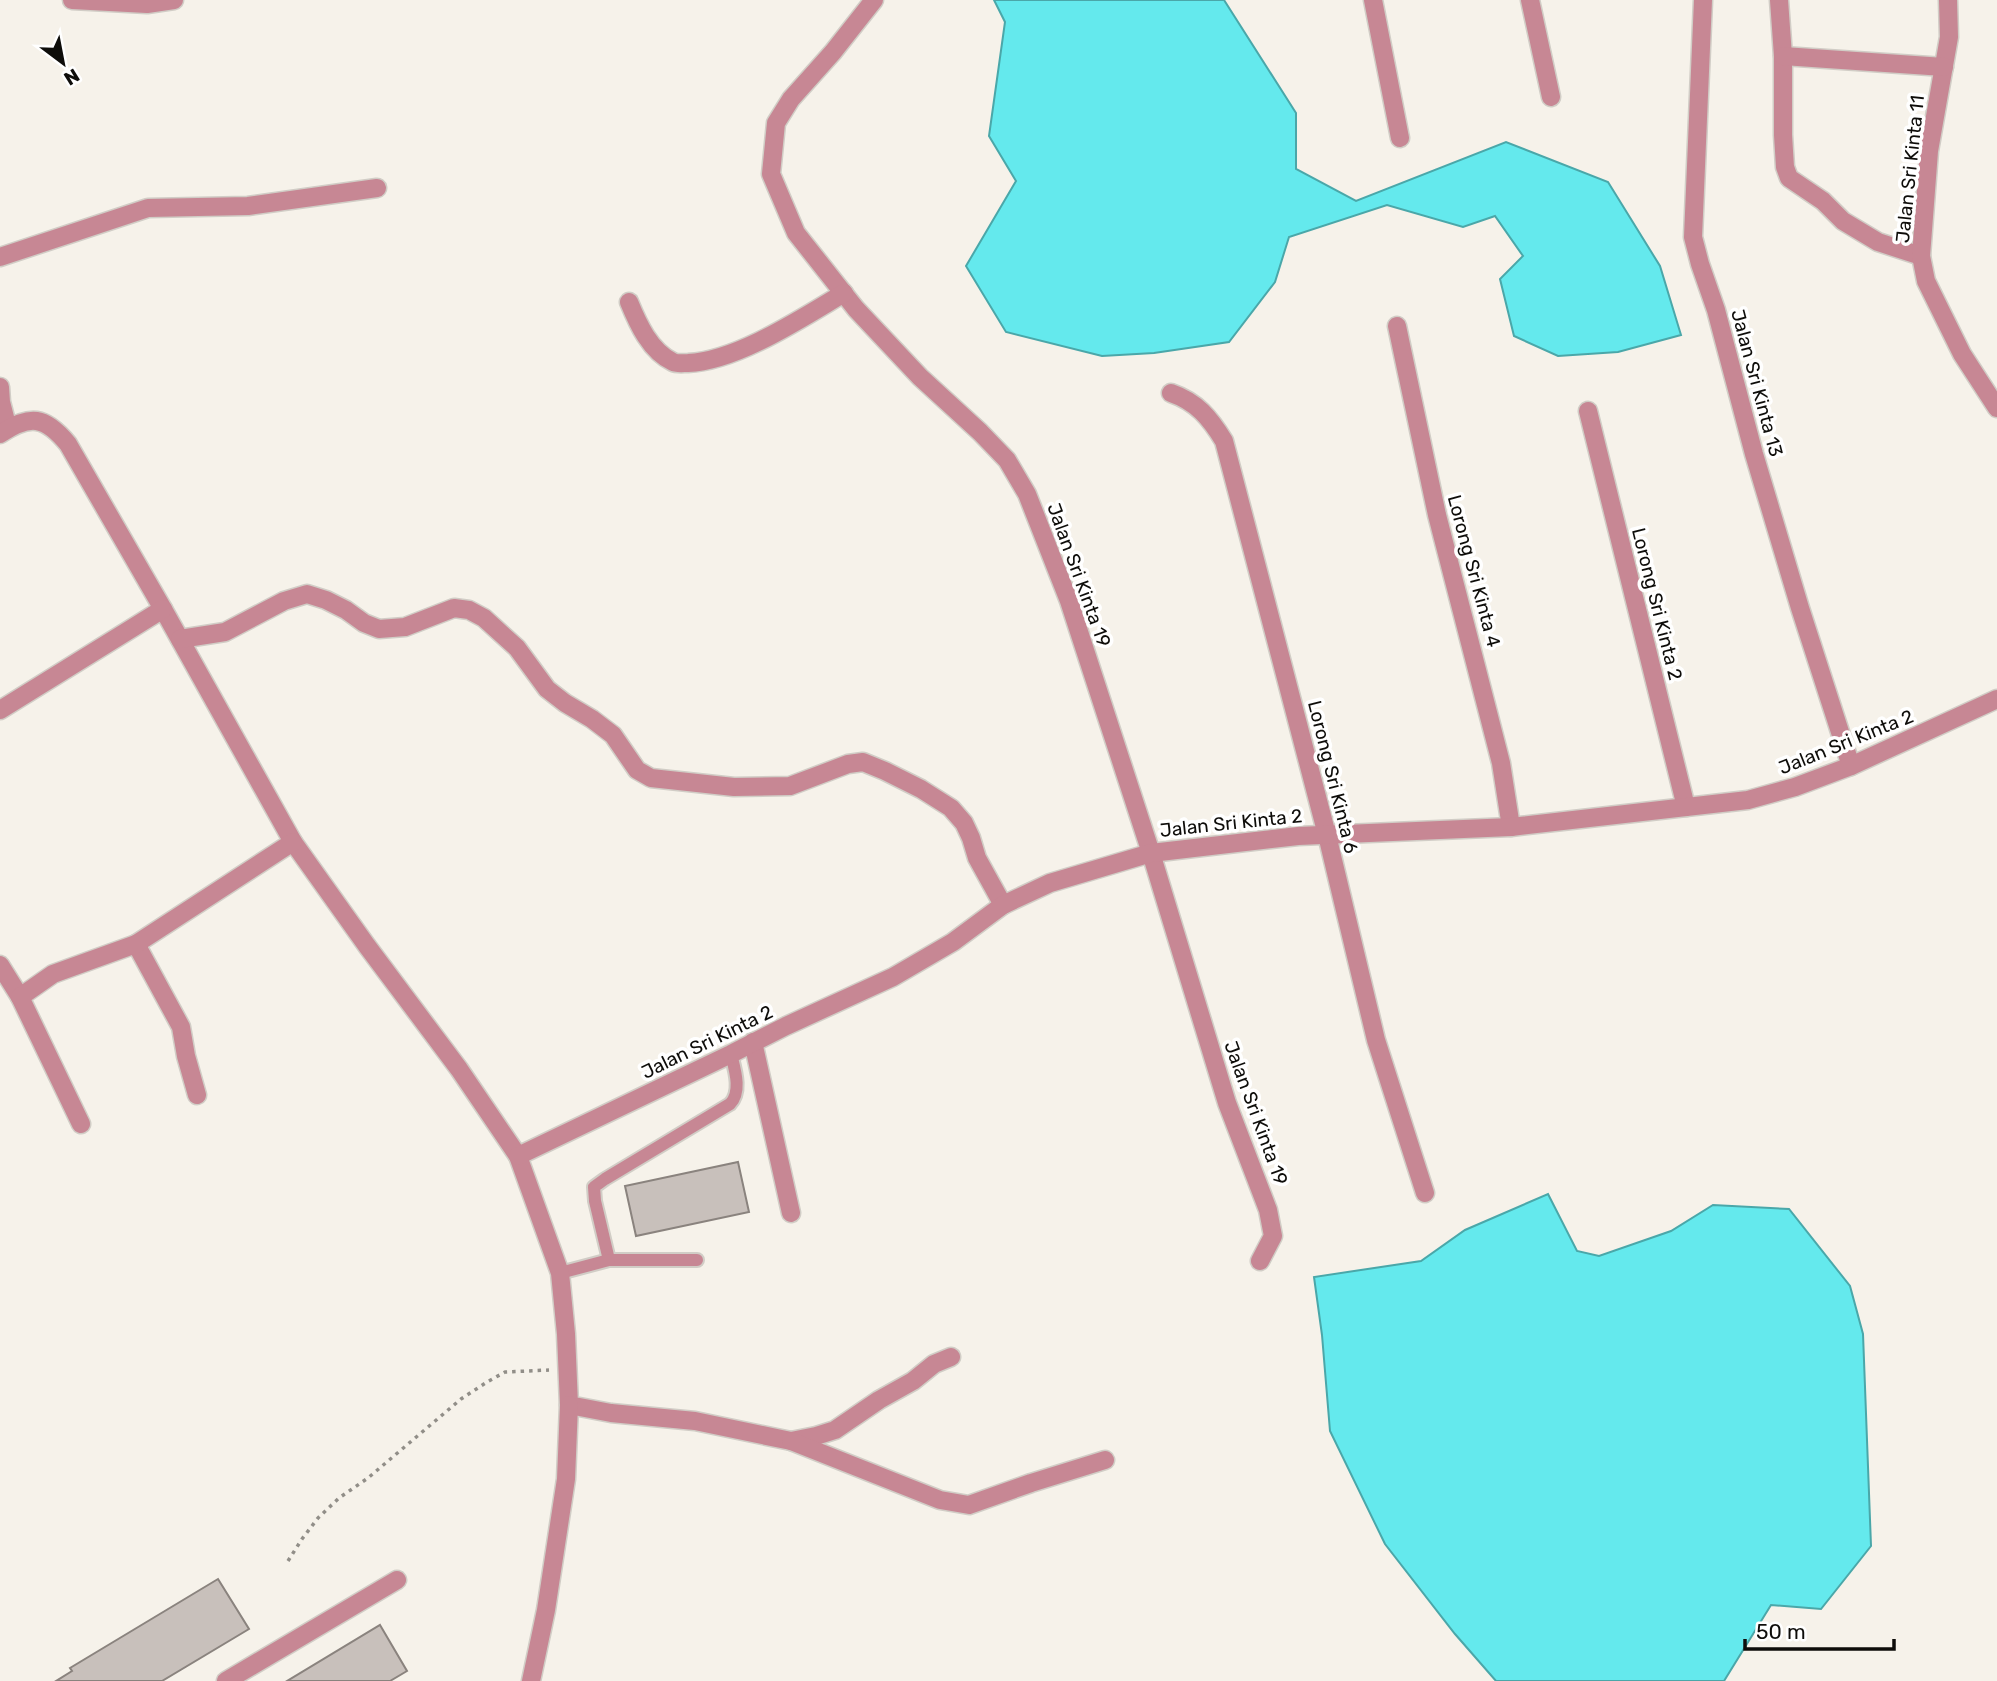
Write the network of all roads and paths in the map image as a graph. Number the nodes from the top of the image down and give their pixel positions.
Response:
1 (72, 0) edge
2 (174, 0) edge
3 (874, 0) edge
4 (1373, 0) edge
5 (1530, 0) edge
6 (1703, 0) edge
7 (1779, 0) edge
8 (1948, 0) edge
9 (1783, 55) junction
10 (1944, 67) junction
11 (1551, 97) dead end
12 (1400, 138) dead end
13 (377, 188) dead end
14 (1921, 256) junction
15 (0, 257) edge
16 (844, 293) junction
17 (629, 303) dead end
18 (1396, 326) dead end
19 (0, 387) edge
20 (1171, 393) dead end
21 (1997, 408) edge
22 (1588, 411) dead end
23 (4, 432) edge
24 (163, 610) junction
25 (180, 639) junction
26 (1997, 699) edge
27 (0, 710) edge
28 (1851, 766) junction
29 (1686, 807) junction
30 (1510, 827) junction
31 (1327, 835) junction
32 (293, 842) junction
33 (1151, 853) junction
34 (1003, 905) junction
35 (136, 944) junction
36 (0, 965) edge
37 (20, 997) junction
38 (753, 1042) junction
39 (731, 1054) junction
40 (197, 1095) dead end
41 (81, 1124) dead end
42 (518, 1156) junction
43 (1424, 1193) dead end
44 (791, 1213) dead end
45 (697, 1259) dead end
46 (609, 1260) junction
47 (1260, 1261) dead end
48 (560, 1273) junction
49 (951, 1357) dead end
50 (568, 1369) junction
51 (569, 1405) junction
52 (791, 1441) junction
53 (1105, 1460) dead end
54 (289, 1561) dead end
55 (397, 1580) dead end
56 (226, 1681) edge
57 (531, 1681) edge

1 - 2 street
3 - 16 street, Jalan Sri Kinta 19
4 - 12 street
5 - 11 street
6 - 28 street, Jalan Sri Kinta 13
7 - 9 street
8 - 10 street, Jalan Sri Kinta 11
9 - 10 street
9 - 14 street
10 - 14 street, Jalan Sri Kinta 11
13 - 15 street
14 - 21 street, Jalan Sri Kinta 11
16 - 17 street
16 - 33 street, Jalan Sri Kinta 19
18 - 30 street, Lorong Sri Kinta 4
19 - 23 street
20 - 31 street, Lorong Sri Kinta 6
22 - 29 street, Lorong Sri Kinta 2
23 - 24 street
24 - 25 street
24 - 27 street
25 - 32 street
25 - 34 street
26 - 28 street, Jalan Sri Kinta 2
28 - 29 street, Jalan Sri Kinta 2
29 - 30 street, Jalan Sri Kinta 2
30 - 31 street, Jalan Sri Kinta 2
31 - 33 street, Jalan Sri Kinta 2
31 - 43 street, Lorong Sri Kinta 6
32 - 35 street
32 - 42 street
33 - 34 street, Jalan Sri Kinta 2
33 - 47 street, Jalan Sri Kinta 19
34 - 38 street, Jalan Sri Kinta 2
35 - 37 street
35 - 40 street
36 - 37 street
37 - 41 street
38 - 39 street, Jalan Sri Kinta 2
38 - 44 street
39 - 42 street, Jalan Sri Kinta 2
39 - 46 lane
42 - 48 street
45 - 46 lane
46 - 48 lane
48 - 50 street
49 - 52 street
50 - 51 street
50 - 54 path
51 - 52 street
51 - 57 street
52 - 53 street
55 - 56 street

